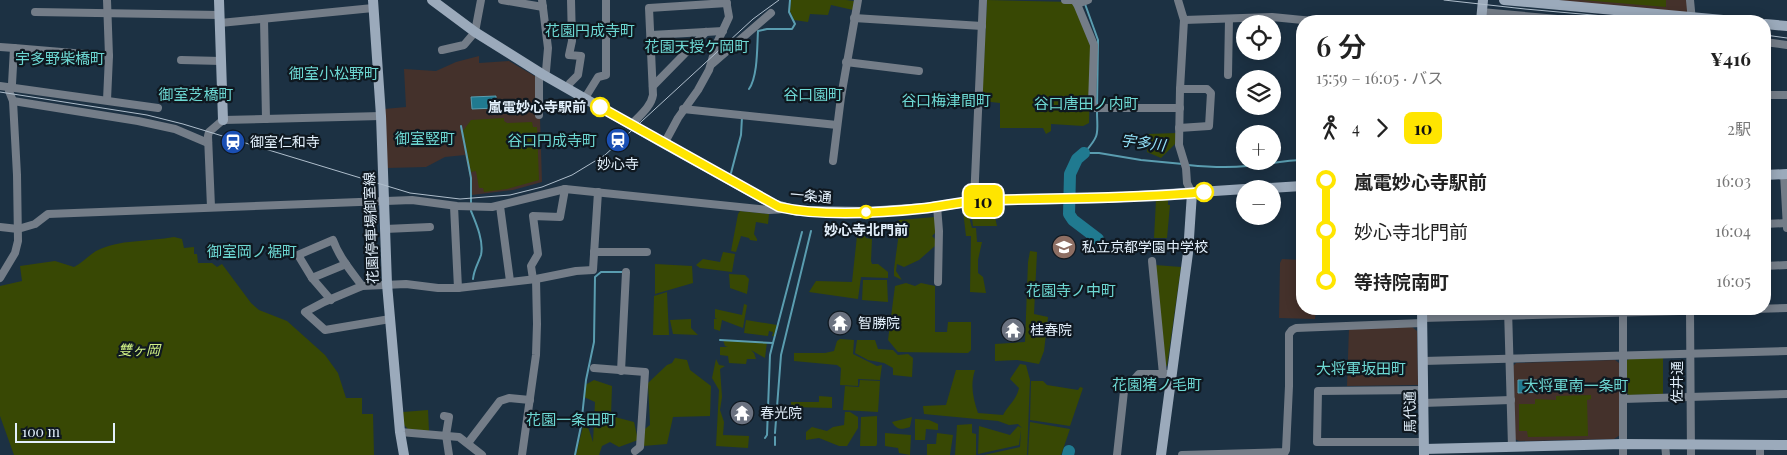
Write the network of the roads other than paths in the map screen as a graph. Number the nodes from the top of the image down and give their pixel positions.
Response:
1 (107, 0) edge
2 (219, 0) edge
3 (481, 0) edge
4 (502, 0) edge
5 (571, 0) edge
6 (606, 0) edge
7 (858, 0) edge
8 (983, 0) edge
9 (1065, 0) edge
10 (1178, 0) edge
11 (1483, 0) edge
12 (1504, 0) edge
13 (1690, 0) edge
14 (726, 1) edge
15 (438, 2) edge
16 (1083, 2) edge
17 (373, 4) edge
18 (542, 4) edge
19 (35, 12) dead end
20 (107, 13) junction
21 (771, 13) dead end
22 (1481, 15) edge
23 (1652, 15) edge
24 (1692, 15) edge
25 (264, 18) junction
26 (854, 18) junction
27 (220, 19) junction
28 (1230, 19) junction
29 (1296, 19) edge
30 (1184, 20) junction
31 (1771, 25) edge
32 (982, 26) junction
33 (1787, 26) edge
34 (723, 31) junction
35 (475, 32) junction
36 (706, 32) junction
37 (651, 35) junction
38 (1771, 43) edge
39 (1787, 45) edge
40 (0, 47) edge
41 (14, 48) junction
42 (442, 50) dead end
43 (109, 56) junction
44 (181, 60) dead end
45 (221, 61) junction
46 (846, 62) junction
47 (712, 64) junction
48 (920, 71) dead end
49 (541, 73) junction
50 (1228, 75) dead end
51 (0, 86) edge
52 (653, 86) junction
53 (10, 88) junction
54 (567, 88) junction
55 (1180, 88) junction
56 (1771, 94) edge
57 (1787, 95) edge
58 (585, 98) junction
59 (107, 100) junction
60 (13, 101) junction
61 (158, 108) dead end
62 (1180, 108) junction
63 (683, 109) junction
64 (539, 115) dead end
65 (381, 116) junction
66 (266, 119) junction
67 (223, 120) junction
68 (631, 125) junction
69 (837, 125) junction
70 (1180, 128) junction
71 (208, 143) junction
72 (664, 144) junction
73 (833, 161) dead end
74 (1785, 174) edge
75 (1771, 175) edge
76 (1296, 186) edge
77 (1281, 187) edge
78 (565, 189) junction
79 (1236, 190) edge
80 (598, 192) junction
81 (1192, 194) junction
82 (384, 201) junction
83 (974, 201) junction
84 (454, 206) junction
85 (500, 206) junction
86 (937, 206) junction
87 (211, 207) junction
88 (789, 209) junction
89 (1787, 223) edge
90 (1771, 224) edge
91 (0, 227) edge
92 (430, 227) dead end
93 (18, 228) junction
94 (1787, 228) edge
95 (385, 229) junction
96 (594, 252) junction
97 (647, 252) dead end
98 (1152, 261) dead end
99 (346, 264) junction
100 (1787, 265) edge
101 (1771, 266) edge
102 (626, 272) dead end
103 (0, 278) edge
104 (312, 278) junction
105 (534, 279) junction
106 (510, 281) junction
107 (938, 282) dead end
108 (387, 284) junction
109 (362, 286) junction
110 (458, 288) junction
111 (331, 300) junction
112 (1771, 308) edge
113 (1787, 308) edge
114 (1444, 315) edge
115 (1509, 315) edge
116 (1623, 315) edge
117 (1690, 315) edge
118 (1422, 316) edge
119 (390, 319) junction
120 (1787, 352) edge
121 (1690, 354) junction
122 (1623, 356) junction
123 (1510, 359) junction
124 (1423, 361) junction
125 (594, 368) dead end
126 (621, 370) junction
127 (1167, 374) junction
128 (1423, 390) junction
129 (1787, 394) edge
130 (1690, 396) junction
131 (1623, 398) junction
132 (530, 400) junction
133 (1511, 400) junction
134 (1423, 403) junction
135 (444, 416) dead end
136 (400, 432) junction
137 (446, 435) junction
138 (468, 442) junction
139 (1623, 444) junction
140 (1665, 444) junction
141 (1691, 444) junction
142 (1787, 445) edge
143 (1512, 446) junction
144 (1424, 448) edge
145 (1760, 450) edge
146 (635, 451) dead end
147 (404, 455) edge
148 (449, 455) edge
149 (482, 455) edge
150 (522, 455) edge
151 (1117, 455) edge
152 (1162, 455) edge
153 (1182, 455) edge
154 (1623, 455) edge
155 (1666, 455) edge
156 (1691, 455) edge

1 - 20 street
2 - 27 main road
3 - 35 street
4 - 18 street
5 - 54 street
6 - 58 street
7 - 26 street
8 - 32 street
9 - 16 street
10 - 30 street
11 - 22 main road
12 - 23 main road
13 - 24 street
14 - 34 street
14 - 37 street
15 - 35 main road, 一条通
16 - 62 street
17 - 25 street
17 - 65 main road, 花園停車場御室線
18 - 49 street
19 - 20 street
20 - 27 street
20 - 43 street
21 - 47 street
25 - 27 street
25 - 66 street
26 - 32 street
26 - 46 street
27 - 45 main road
28 - 29 street
28 - 30 street
28 - 50 street
30 - 55 street
31 - 33 main road
32 - 83 street
34 - 36 street
34 - 47 street
35 - 42 street
35 - 49 main road, 一条通
36 - 37 street
36 - 52 street
37 - 52 street
38 - 39 street
40 - 41 street
41 - 43 street
41 - 53 street
43 - 59 street
44 - 45 street
45 - 67 main road
46 - 48 street
46 - 69 street
47 - 63 street
49 - 54 main road, 一条通
49 - 64 street
51 - 53 street
52 - 68 street
53 - 59 street
53 - 60 street
54 - 58 main road, 一条通
55 - 62 street
55 - 70 street
56 - 57 street
58 - 68 main road, 一条通
59 - 61 street
60 - 71 street
60 - 93 street
62 - 70 street
63 - 69 street
63 - 72 street
65 - 66 street
65 - 82 main road, 花園停車場御室線
66 - 67 street
67 - 71 street
68 - 72 main road, 一条通
69 - 73 street
70 - 81 street
71 - 87 street
72 - 88 main road, 一条通
74 - 75 main road
74 - 89 street
76 - 77 main road
78 - 80 street
78 - 85 street
78 - 105 street
79 - 81 main road, 一条通
80 - 88 street
80 - 96 street
81 - 83 main road, 一条通
81 - 127 main road
82 - 84 street
82 - 87 street
82 - 95 main road, 花園停車場御室線
83 - 86 main road, 一条通
84 - 85 street
84 - 110 street
85 - 106 street
86 - 88 main road, 一条通
86 - 107 street
87 - 93 street
89 - 90 street
89 - 94 street
91 - 93 street
92 - 95 street
93 - 103 street
95 - 108 main road, 花園停車場御室線
96 - 97 street
96 - 105 street
98 - 127 street
99 - 104 street
99 - 104 street
99 - 109 street
100 - 101 street
102 - 126 street
104 - 111 street
105 - 106 street
105 - 132 street
106 - 110 street
108 - 109 street
108 - 110 street
108 - 119 main road, 花園停車場御室線
109 - 111 street
111 - 119 street
112 - 113 street
114 - 118 street
115 - 123 street
116 - 122 street
117 - 121 street, 佐井通
118 - 124 main road, 馬代通
118 - 153 street
119 - 136 main road, 花園停車場御室線
120 - 121 street
121 - 122 street
121 - 130 street, 佐井通
122 - 123 street
122 - 131 street
123 - 124 street
123 - 133 street
124 - 128 main road, 馬代通
125 - 126 street
126 - 146 street
127 - 151 street
127 - 152 main road
128 - 134 main road, 馬代通
128 - 144 street
129 - 130 street
130 - 131 street
130 - 141 street, 佐井通
131 - 139 street
132 - 138 street
132 - 150 street
133 - 134 street
133 - 143 street
134 - 144 main road, 馬代通
135 - 137 street
136 - 137 street
136 - 147 main road, 花園停車場御室線
137 - 138 street
137 - 148 street
138 - 149 street
139 - 140 main road
139 - 143 main road
139 - 154 street
140 - 141 main road
140 - 155 street
141 - 145 main road
141 - 156 street, 佐井通
142 - 145 main road
143 - 144 main road

